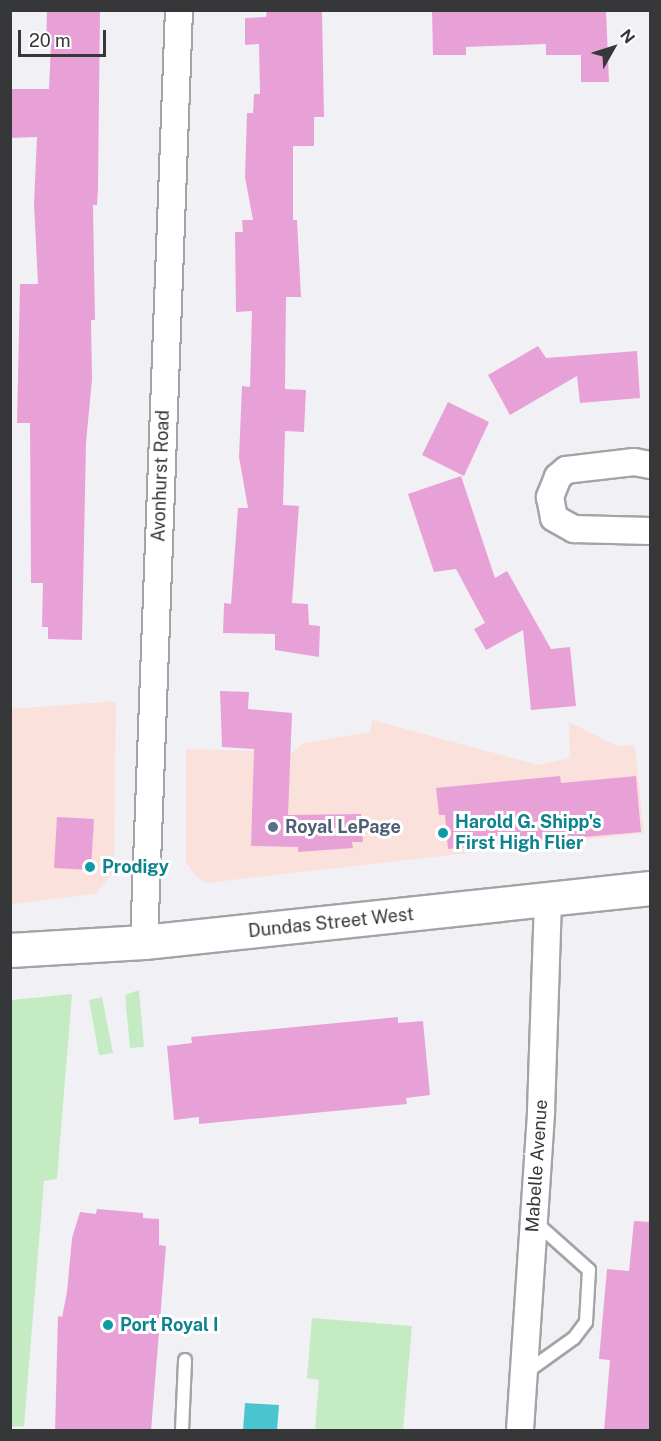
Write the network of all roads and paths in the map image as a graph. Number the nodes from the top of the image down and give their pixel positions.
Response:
1 (179, 10) edge
2 (651, 465) edge
3 (650, 536) edge
4 (651, 888) edge
5 (548, 902) junction
6 (144, 942) junction
7 (10, 950) edge
8 (533, 1220) junction
9 (185, 1360) dead end
10 (525, 1373) junction
11 (182, 1431) edge
12 (520, 1431) edge

1 - 6 street, Avonhurst Road
2 - 3 street
4 - 5 main road, Dundas Street West
5 - 6 main road, Dundas Street West
5 - 8 street, Mabelle Avenue
6 - 7 main road, Dundas Street West
8 - 10 street, Mabelle Avenue
8 - 10 lane
9 - 11 lane
10 - 12 street, Mabelle Avenue

